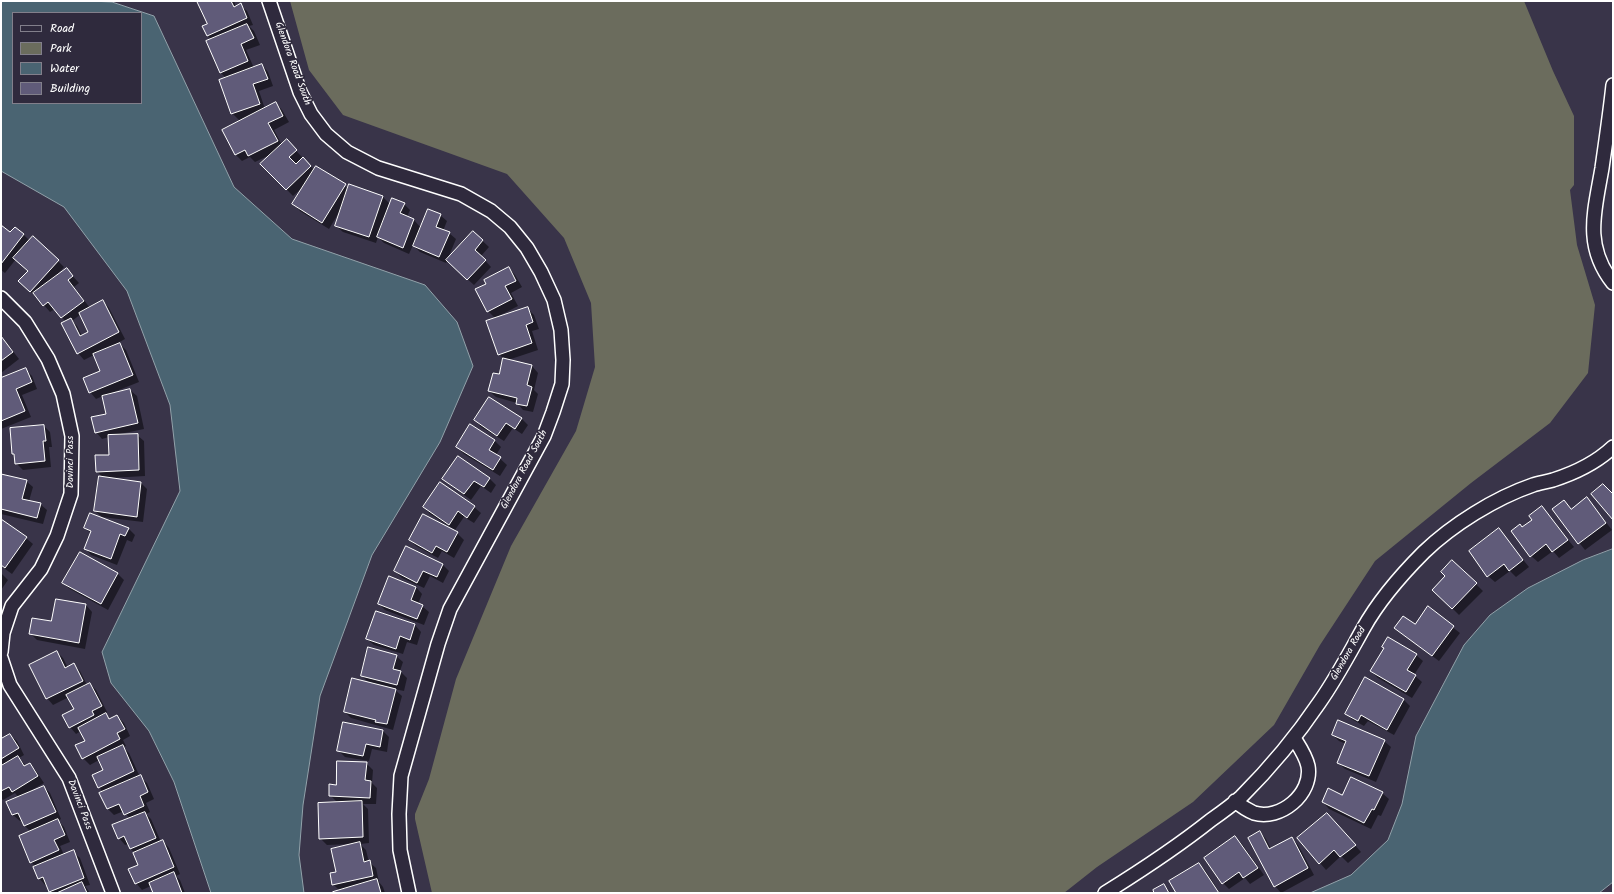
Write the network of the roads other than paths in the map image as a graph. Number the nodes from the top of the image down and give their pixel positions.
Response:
1 (269, 1) edge
2 (1613, 85) edge
3 (1613, 283) edge
4 (1, 298) edge
5 (1613, 447) edge
6 (1, 652) edge
7 (1, 658) edge
8 (1294, 738) junction
9 (1235, 801) junction
10 (113, 893) edge
11 (409, 893) edge
12 (1105, 893) edge

1 - 11 street, Glendora Road South
2 - 3 street
4 - 6 street, Davinci Pass
5 - 8 street, Glendora Road
7 - 10 street, Davinci Pass
8 - 9 street, Glendora Road
8 - 9 street
9 - 12 street, Glendora Road

